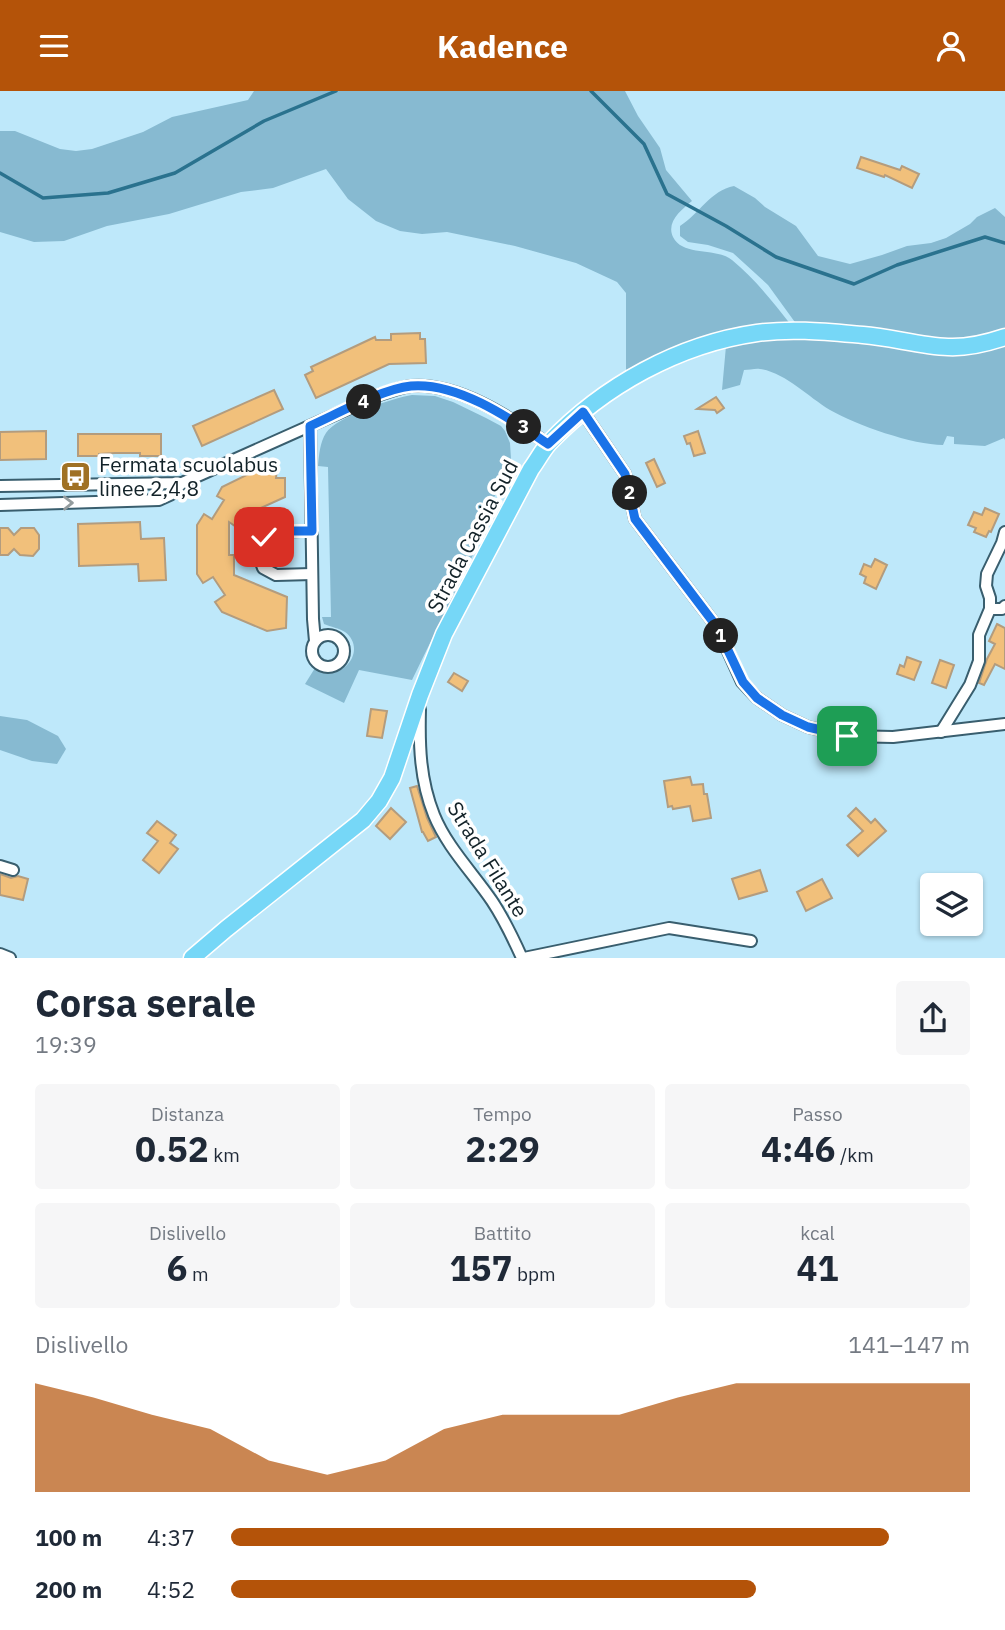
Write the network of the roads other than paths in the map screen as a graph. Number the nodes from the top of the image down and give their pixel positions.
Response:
1 (1005, 337) edge
2 (583, 412) junction
3 (310, 426) junction
4 (548, 444) junction
5 (182, 483) junction
6 (0, 486) edge
7 (0, 505) edge
8 (312, 531) junction
9 (1005, 532) edge
10 (312, 574) junction
11 (1005, 606) edge
12 (990, 609) junction
13 (315, 641) dead end
14 (420, 695) junction
15 (1005, 724) edge
16 (941, 731) junction
17 (0, 866) edge
18 (13, 870) dead end
19 (751, 941) dead end
20 (0, 954) edge
21 (10, 958) edge
22 (192, 958) edge
23 (523, 958) edge

1 - 2 main road, Strada Cassia Sud
2 - 4 main road, Strada Cassia Sud
2 - 16 street
3 - 4 street
3 - 5 street
3 - 8 street
4 - 14 main road, Strada Cassia Sud
5 - 6 street
7 -> 5 street
8 - 10 street
8 - 10 street
9 - 12 street
10 - 13 street
11 - 12 street
12 - 16 street
14 - 22 main road, Strada Cassia Sud
14 - 23 street, Strada Filante
15 - 16 street
17 - 18 street
19 - 23 street
20 - 21 street

